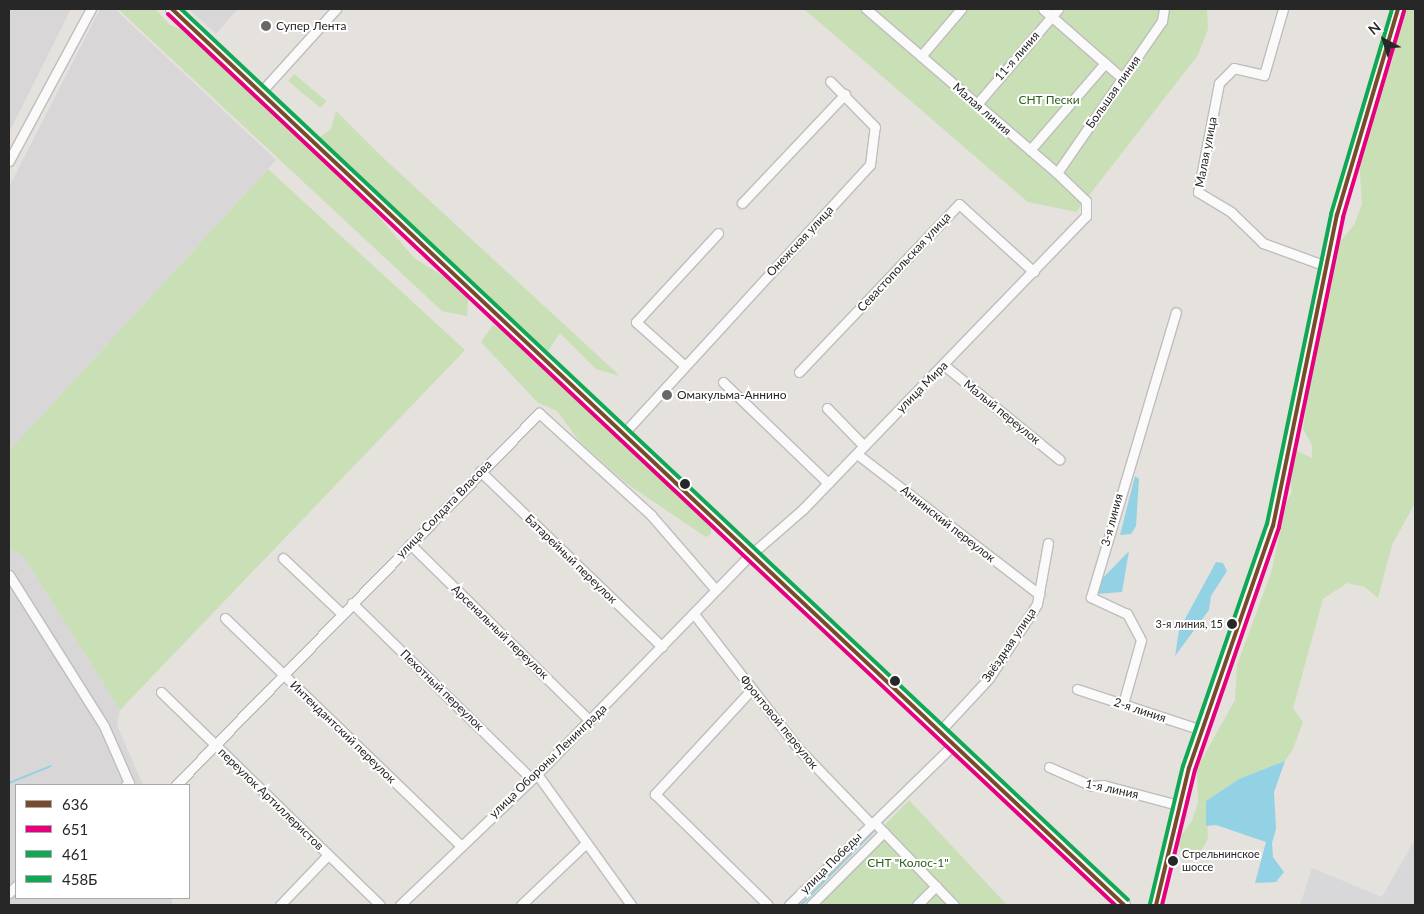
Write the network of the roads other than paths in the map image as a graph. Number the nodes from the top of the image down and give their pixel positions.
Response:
1 (91, 9) edge
2 (172, 9) edge
3 (336, 9) edge
4 (866, 9) edge
5 (961, 9) edge
6 (1043, 9) edge
7 (1058, 9) edge
8 (1164, 9) edge
9 (1283, 9) edge
10 (1398, 9) edge
11 (1052, 16) junction
12 (921, 56) junction
13 (1105, 63) junction
14 (1122, 78) junction
15 (830, 81) dead end
16 (261, 92) junction
17 (845, 94) junction
18 (977, 104) junction
19 (1030, 150) junction
20 (9, 161) edge
21 (1057, 173) junction
22 (742, 203) dead end
23 (1086, 216) joint
24 (718, 233) dead end
25 (1326, 266) junction
26 (1034, 272) junction
27 (1176, 312) dead end
28 (944, 365) junction
29 (685, 366) junction
30 (799, 372) dead end
31 (723, 382) dead end
32 (827, 408) dead end
33 (624, 433) junction
34 (864, 446) junction
35 (857, 454) junction
36 (1059, 460) dead end
37 (480, 471) junction
38 (828, 483) junction
39 (1048, 543) dead end
40 (410, 544) junction
41 (750, 551) junction
42 (283, 558) dead end
43 (9, 575) edge
44 (715, 589) junction
45 (1039, 594) junction
46 (352, 603) junction
47 (342, 614) junction
48 (694, 614) junction
49 (225, 618) dead end
50 (662, 647) junction
51 (284, 675) junction
52 (1077, 689) dead end
53 (751, 690) junction
54 (161, 692) dead end
55 (1123, 704) junction
56 (590, 721) junction
57 (1202, 730) junction
58 (940, 731) junction
59 (954, 744) junction
60 (216, 746) junction
61 (1048, 767) dead end
62 (534, 776) junction
63 (128, 784) edge
64 (177, 784) edge
65 (1178, 805) junction
66 (873, 823) junction
67 (884, 832) junction
68 (586, 843) junction
69 (461, 846) junction
70 (328, 855) junction
71 (936, 886) junction
72 (280, 905) edge
73 (380, 905) edge
74 (400, 905) edge
75 (521, 905) edge
76 (631, 905) edge
77 (768, 905) edge
78 (789, 905) edge
79 (811, 905) edge
80 (916, 905) edge
81 (954, 905) edge
82 (1124, 905) edge
83 (1156, 905) edge

1 - 20 street
2 - 16 main road
3 - 16 street
4 - 12 street, Малая линия
5 - 12 street
6 - 11 street
7 - 11 street, 11-я линия
8 - 14 street, Большая линия
9 - 25 street, Малая улица
10 - 25 main road
11 - 13 street
11 - 18 street, 11-я линия
12 - 18 street, Малая линия
13 - 14 street
13 - 19 street
14 - 21 street, Большая линия
15 - 17 street, Онежская улица
16 - 33 main road
17 - 22 street
17 - 29 street, Онежская улица
18 - 19 street, Малая линия
19 - 21 street, Малая линия
21 - 23 street, Малая линия
23 - 26 street, улица Мира
24 - 29 street
25 - 57 main road
26 - 28 street, улица Мира
26 - 30 street, Севастопольская улица
27 - 55 street, 3-я линия
28 - 34 street, улица Мира
28 - 36 street, Малый переулок
29 - 33 street, Онежская улица
31 - 38 street
32 - 34 street
33 - 41 main road
34 - 35 street, улица Мира
35 - 38 street, улица Мира
35 - 45 street, Аннинский переулок
37 - 40 street, улица Солдата Власова
37 - 44 street, улица Солдата Власова
37 - 50 street, Батарейный переулок
38 - 41 street, улица Мира
39 - 45 street, Звёздная улица
40 - 46 street, улица Солдата Власова
40 - 56 street, Арсенальный переулок
41 - 44 street, улица Мира
41 - 58 main road
42 - 47 street
43 - 63 street
44 - 48 street, улица Обороны Ленинграда
45 - 58 street, Звёздная улица
46 - 47 street, улица Солдата Власова
46 - 62 street, Пехотный переулок
47 - 51 street, улица Солдата Власова
48 - 50 street, улица Обороны Ленинграда
48 - 53 street, Фронтовой переулок
49 - 51 street, Интендантский переулок
50 - 56 street, улица Обороны Ленинграда
51 - 60 street, улица Солдата Власова
51 - 69 street, Интендантский переулок
52 - 55 street, 2-я линия
53 - 66 street, Фронтовой переулок
53 - 77 street
54 - 60 street, переулок Артиллеристов
55 - 57 street, 2-я линия
56 - 62 street, улица Обороны Ленинграда
57 - 65 main road
58 - 59 main road
59 - 66 street, улица Победы
59 - 82 main road
60 - 64 street, улица Солдата Власова
60 - 70 street, переулок Артиллеристов
61 - 65 street, 1-я линия
62 - 68 street, Пехотный переулок
62 - 69 street, улица Обороны Ленинграда
65 - 83 main road
66 - 67 street, Фронтовой переулок
66 - 78 street, улица Победы
67 - 71 street, Фронтовой переулок
67 - 79 street
68 - 75 street
68 - 76 street, Пехотный переулок
69 - 74 street, улица Обороны Ленинграда
70 - 72 street
70 - 73 street, переулок Артиллеристов
71 - 80 street
71 - 81 street, Фронтовой переулок

